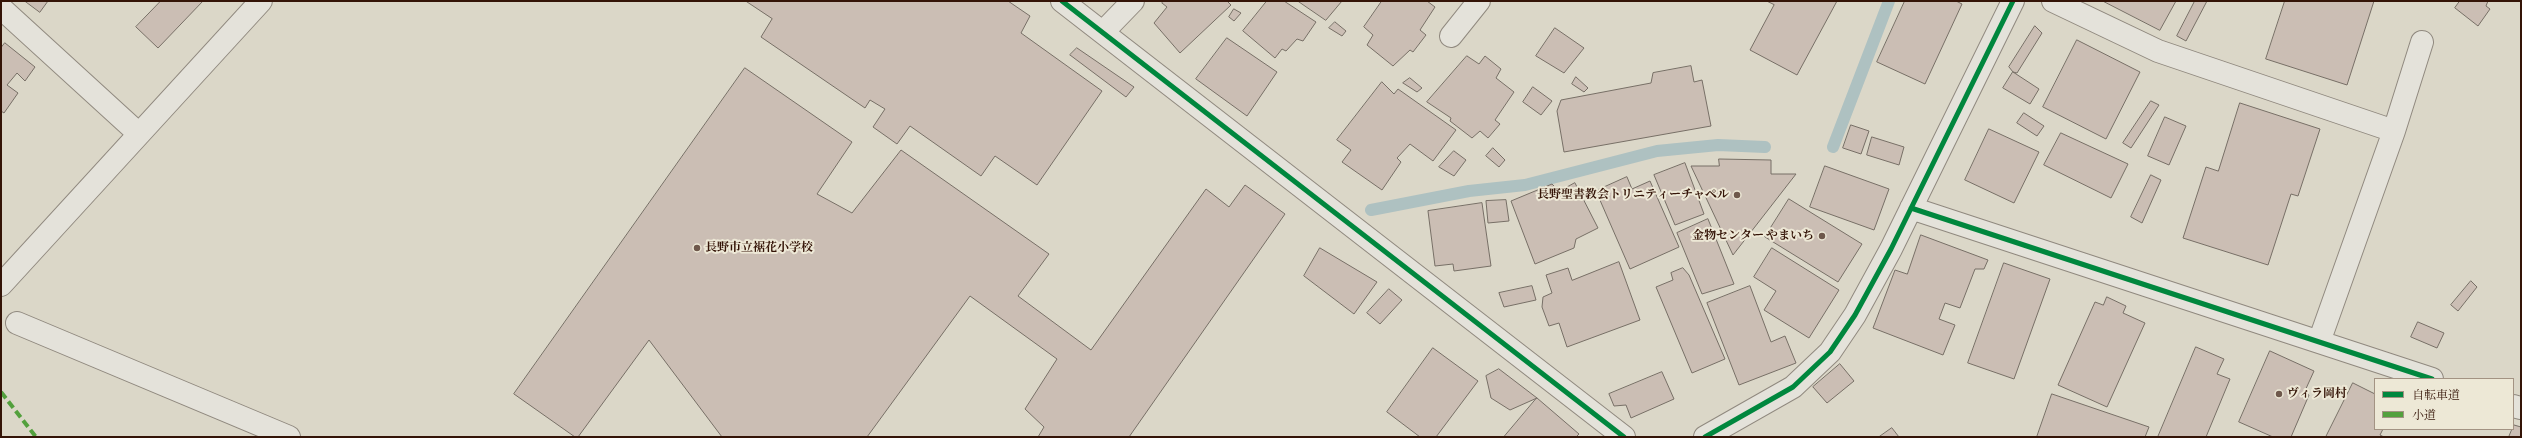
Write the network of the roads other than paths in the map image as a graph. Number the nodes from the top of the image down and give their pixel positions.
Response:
1 (260, 1) edge
2 (1062, 1) edge
3 (1133, 1) edge
4 (1480, 1) edge
5 (2013, 1) edge
6 (2053, 1) edge
7 (1, 8) edge
8 (1103, 32) junction
9 (1451, 36) dead end
10 (2422, 42) dead end
11 (2394, 131) junction
12 (139, 134) junction
13 (1911, 208) junction
14 (1, 285) edge
15 (17, 322) dead end
16 (2319, 342) junction
17 (2429, 378) edge
18 (289, 437) edge
19 (1624, 437) edge
20 (1705, 437) edge

1 - 12 street
2 - 8 street
3 - 8 street
4 - 9 street
5 - 13 street
6 - 11 street
7 - 12 street
8 - 19 street
10 - 11 street
11 - 16 street
12 - 14 street
13 - 16 street
13 - 20 street
15 - 18 street
16 - 17 street

